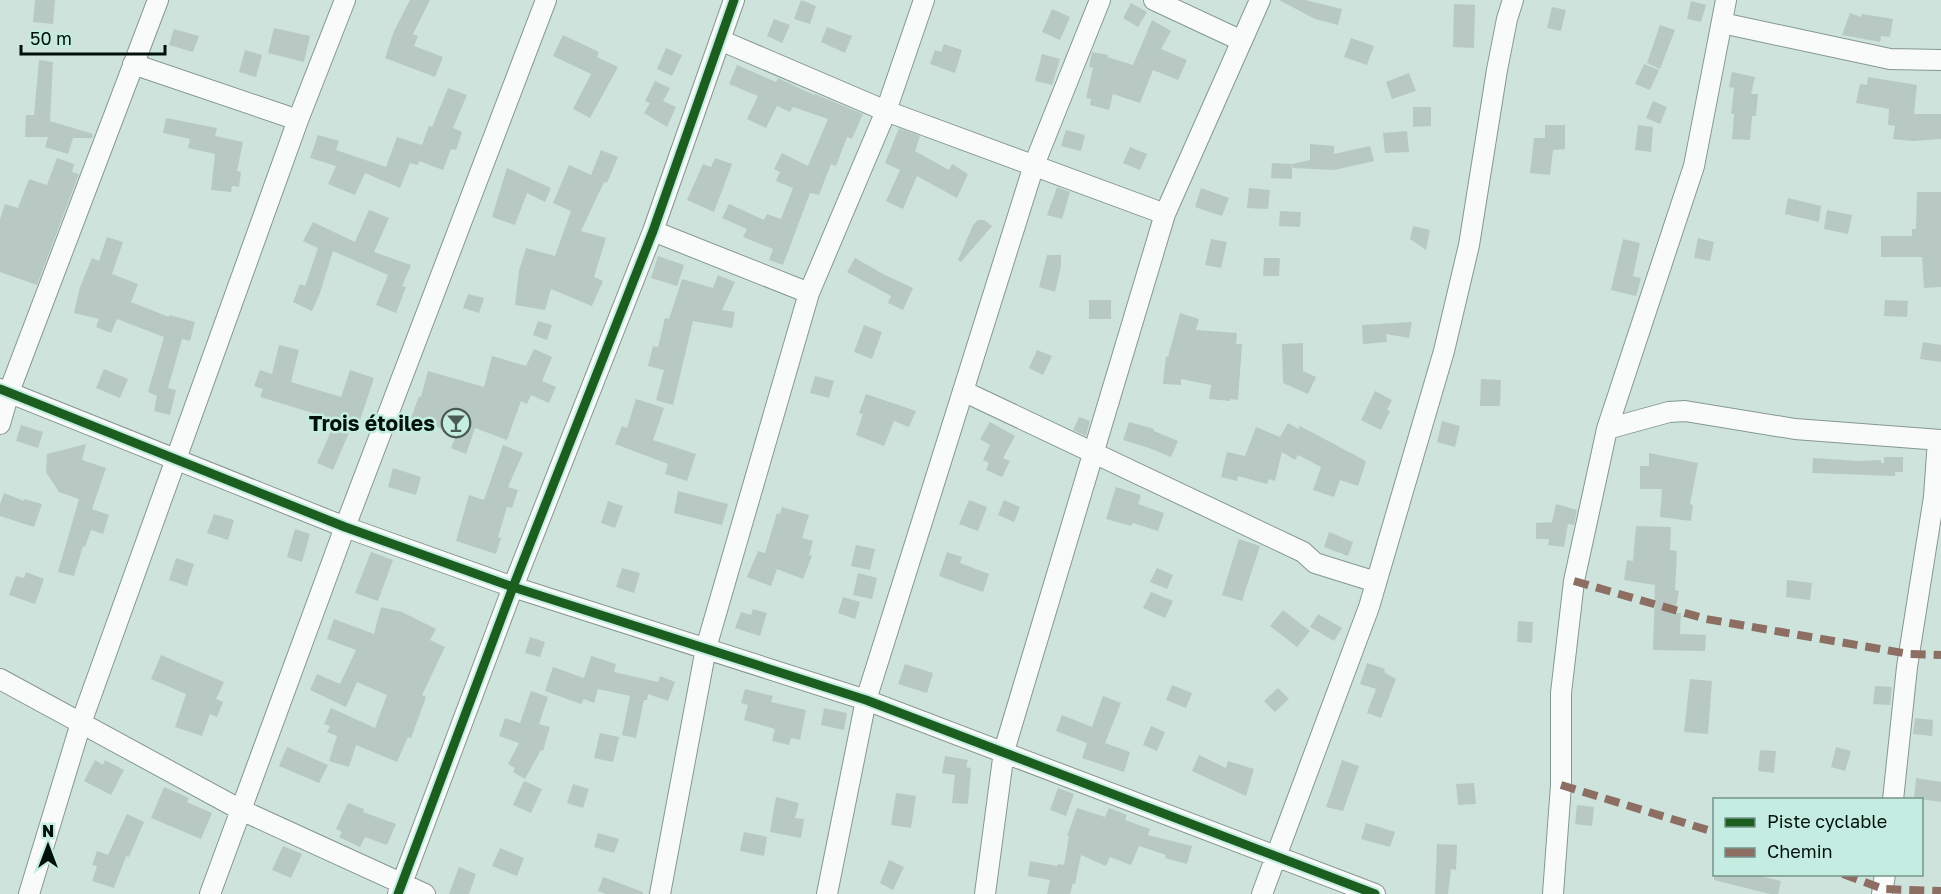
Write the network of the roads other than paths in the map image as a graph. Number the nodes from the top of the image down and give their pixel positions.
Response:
1 (158, 0) edge
2 (345, 0) edge
3 (546, 0) edge
4 (734, 0) edge
5 (924, 0) edge
6 (1100, 0) edge
7 (1154, 0) edge
8 (1260, 0) edge
9 (1513, 0) edge
10 (1726, 0) edge
11 (1722, 23) junction
12 (720, 40) junction
13 (1242, 41) junction
14 (1941, 60) edge
15 (133, 64) junction
16 (886, 111) junction
17 (298, 120) junction
18 (1034, 165) junction
19 (1166, 214) junction
20 (653, 231) junction
21 (809, 292) junction
22 (963, 390) junction
23 (5, 391) edge
24 (0, 424) edge
25 (1607, 429) junction
26 (1939, 440) edge
27 (1094, 453) junction
28 (176, 459) junction
29 (345, 527) junction
30 (1376, 582) junction
31 (513, 587) junction
32 (706, 648) junction
33 (0, 679) edge
34 (866, 700) junction
35 (81, 723) junction
36 (1004, 751) junction
37 (1893, 798) edge
38 (241, 810) junction
39 (1276, 856) junction
40 (1885, 876) edge
41 (400, 888) edge
42 (29, 894) edge
43 (210, 894) edge
44 (425, 894) edge
45 (660, 894) edge
46 (827, 894) edge
47 (985, 894) edge
48 (1262, 894) edge
49 (1375, 894) edge
50 (1553, 894) edge
51 (1882, 894) edge

1 - 15 street
2 - 17 street
3 - 29 street
4 - 12 street
5 - 16 street
6 - 18 street
7 - 13 street
8 - 13 street
9 - 30 street
10 - 11 street
11 - 14 street
11 - 25 street
12 - 16 street
12 - 20 street
13 - 19 street
15 - 17 street
15 - 23 street
16 - 18 street
16 - 21 street
17 - 28 street
18 - 19 street
18 - 22 street
19 - 27 street
20 - 21 street
20 - 31 street
21 - 32 street
22 - 27 street
22 - 34 street
23 - 24 street
23 - 28 street
25 - 26 street
25 - 50 street
26 - 37 street
27 - 30 street
27 - 36 street
28 - 29 street
28 - 35 street
29 - 31 street
29 - 38 street
30 - 39 street
31 - 32 street
31 - 41 street
32 - 34 street
32 - 45 street
33 - 35 street
34 - 36 street
34 - 46 street
35 - 38 street
35 - 42 street
36 - 39 street
36 - 47 street
38 - 41 street
38 - 43 street
39 - 48 street
39 - 49 street
40 - 51 street
41 - 44 street

